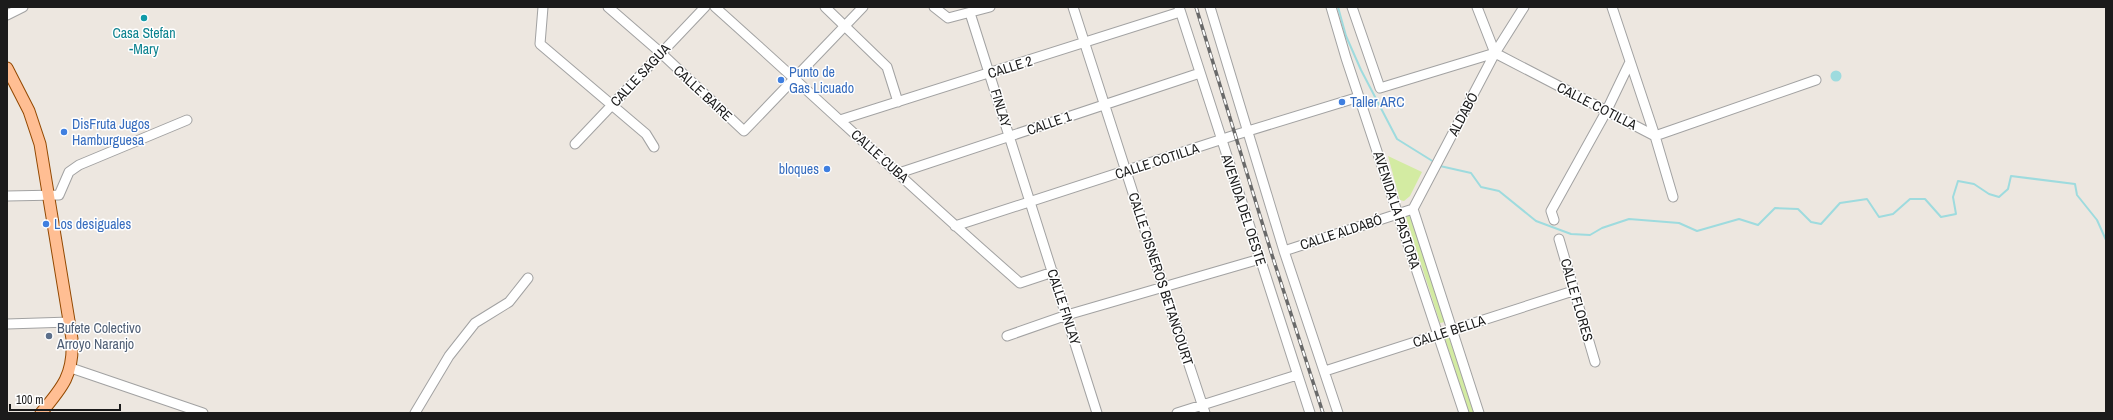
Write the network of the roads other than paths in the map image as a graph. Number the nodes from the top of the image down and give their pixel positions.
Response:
1 (23, 7) edge
2 (543, 7) edge
3 (608, 7) edge
4 (705, 7) edge
5 (715, 7) edge
6 (825, 7) edge
7 (863, 7) edge
8 (934, 7) edge
9 (990, 7) edge
10 (1073, 7) edge
11 (1210, 7) edge
12 (1331, 7) edge
13 (1352, 7) edge
14 (1477, 7) edge
15 (1524, 7) edge
16 (1612, 7) edge
17 (1179, 10) edge
18 (970, 13) junction
19 (7, 15) edge
20 (846, 26) junction
21 (1085, 44) junction
22 (661, 53) junction
23 (1495, 53) junction
24 (1630, 62) junction
25 (7, 68) edge
26 (990, 73) junction
27 (1200, 73) junction
28 (796, 79) junction
29 (1816, 80) dead end
30 (1359, 97) junction
31 (898, 102) junction
32 (1104, 104) junction
33 (613, 105) junction
34 (1606, 112) junction
35 (186, 120) dead end
36 (840, 120) junction
37 (1247, 131) junction
38 (1010, 136) junction
39 (1656, 136) junction
40 (1221, 140) junction
41 (575, 144) dead end
42 (654, 147) dead end
43 (1127, 171) junction
44 (899, 173) junction
45 (7, 196) edge
46 (50, 196) junction
47 (1673, 197) dead end
48 (1031, 202) junction
49 (1412, 209) junction
50 (1398, 213) junction
51 (1554, 220) dead end
52 (955, 226) junction
53 (1559, 239) dead end
54 (1284, 251) junction
55 (1260, 259) junction
56 (1053, 272) junction
57 (528, 278) dead end
58 (1163, 286) junction
59 (1573, 291) junction
60 (1067, 316) junction
61 (70, 322) junction
62 (7, 324) edge
63 (1452, 330) junction
64 (1438, 334) junction
65 (1008, 336) dead end
66 (1595, 362) dead end
67 (71, 368) junction
68 (1325, 371) junction
69 (1297, 375) junction
70 (1204, 409) edge
71 (40, 413) edge
72 (203, 413) edge
73 (415, 413) edge
74 (1097, 413) edge
75 (1178, 413) edge
76 (1310, 413) edge
77 (1338, 413) edge
78 (1464, 413) edge
79 (1479, 413) edge

1 - 19 street
2 - 33 street
3 - 22 street, CALLE BAIRE
4 - 22 street, CALLE SAGUA
5 - 28 street, CALLE CUBA
6 - 20 street
7 - 20 street
8 - 18 street
9 - 18 street
10 - 21 street, CALLE CISNEROS BETANCOURT
11 - 37 street, AVENIDA DEL OESTE
12 - 30 street, AVENIDA LA PASTORA
13 - 23 street
14 - 23 street
15 - 23 street, ALDABÓ
16 - 24 street
17 - 21 street, CALLE 2
17 - 27 street, AVENIDA DEL OESTE
18 - 26 street, FINLAY
20 - 28 street
20 - 31 street
21 - 26 street, CALLE 2
21 - 32 street, CALLE CISNEROS BETANCOURT
22 - 28 street, CALLE BAIRE
22 - 33 street, CALLE SAGUA
23 - 34 street, CALLE COTILLA
23 - 49 street, ALDABÓ
24 - 34 street
24 - 39 street
25 - 46 main road
26 - 31 street, CALLE 2
26 - 38 street, FINLAY
27 - 32 street, CALLE 1
27 - 40 street, AVENIDA DEL OESTE
28 - 36 street, CALLE CUBA
29 - 39 street
30 - 37 street, CALLE COTILLA
30 - 50 street, AVENIDA LA PASTORA
31 - 36 street, CALLE 2
32 - 38 street, CALLE 1
32 - 43 street, CALLE CISNEROS BETANCOURT
33 - 41 street, CALLE SAGUA
33 - 42 street
34 - 39 street, CALLE COTILLA
34 - 51 street
35 - 46 street
36 - 44 street, CALLE CUBA
37 - 40 street, CALLE COTILLA
37 - 54 street, AVENIDA DEL OESTE
38 - 44 street, CALLE 1
38 - 48 street, FINLAY
39 - 47 street
40 - 43 street, CALLE COTILLA
40 - 55 street, AVENIDA DEL OESTE
43 - 48 street, CALLE COTILLA
43 - 58 street, CALLE CISNEROS BETANCOURT
44 - 52 street, CALLE CUBA
45 - 46 street
46 - 61 main road
48 - 52 street, CALLE COTILLA
48 - 56 street, CALLE FINLAY
49 - 50 street
49 - 63 street, AVENIDA LA PASTORA
50 - 54 street, CALLE ALDABÓ
50 - 64 street, AVENIDA LA PASTORA
52 - 56 street, CALLE CUBA
53 - 59 street, CALLE FLORES
54 - 68 street, AVENIDA DEL OESTE
55 - 58 street
55 - 69 street, AVENIDA DEL OESTE
56 - 60 street, CALLE FINLAY
57 - 73 street
58 - 60 street
58 - 70 street, CALLE CISNEROS BETANCOURT
59 - 63 street, CALLE BELLA
59 - 66 street, CALLE FLORES
60 - 65 street
60 - 74 street, CALLE FINLAY
61 - 62 street
61 - 67 main road
63 - 64 street, CALLE BELLA
63 - 79 street, AVENIDA LA PASTORA
64 - 68 street, CALLE BELLA
64 - 78 street, AVENIDA LA PASTORA
67 - 71 main road
67 - 72 street
68 - 77 street, AVENIDA DEL OESTE
69 - 70 street
69 - 76 street, AVENIDA DEL OESTE
70 - 75 street

